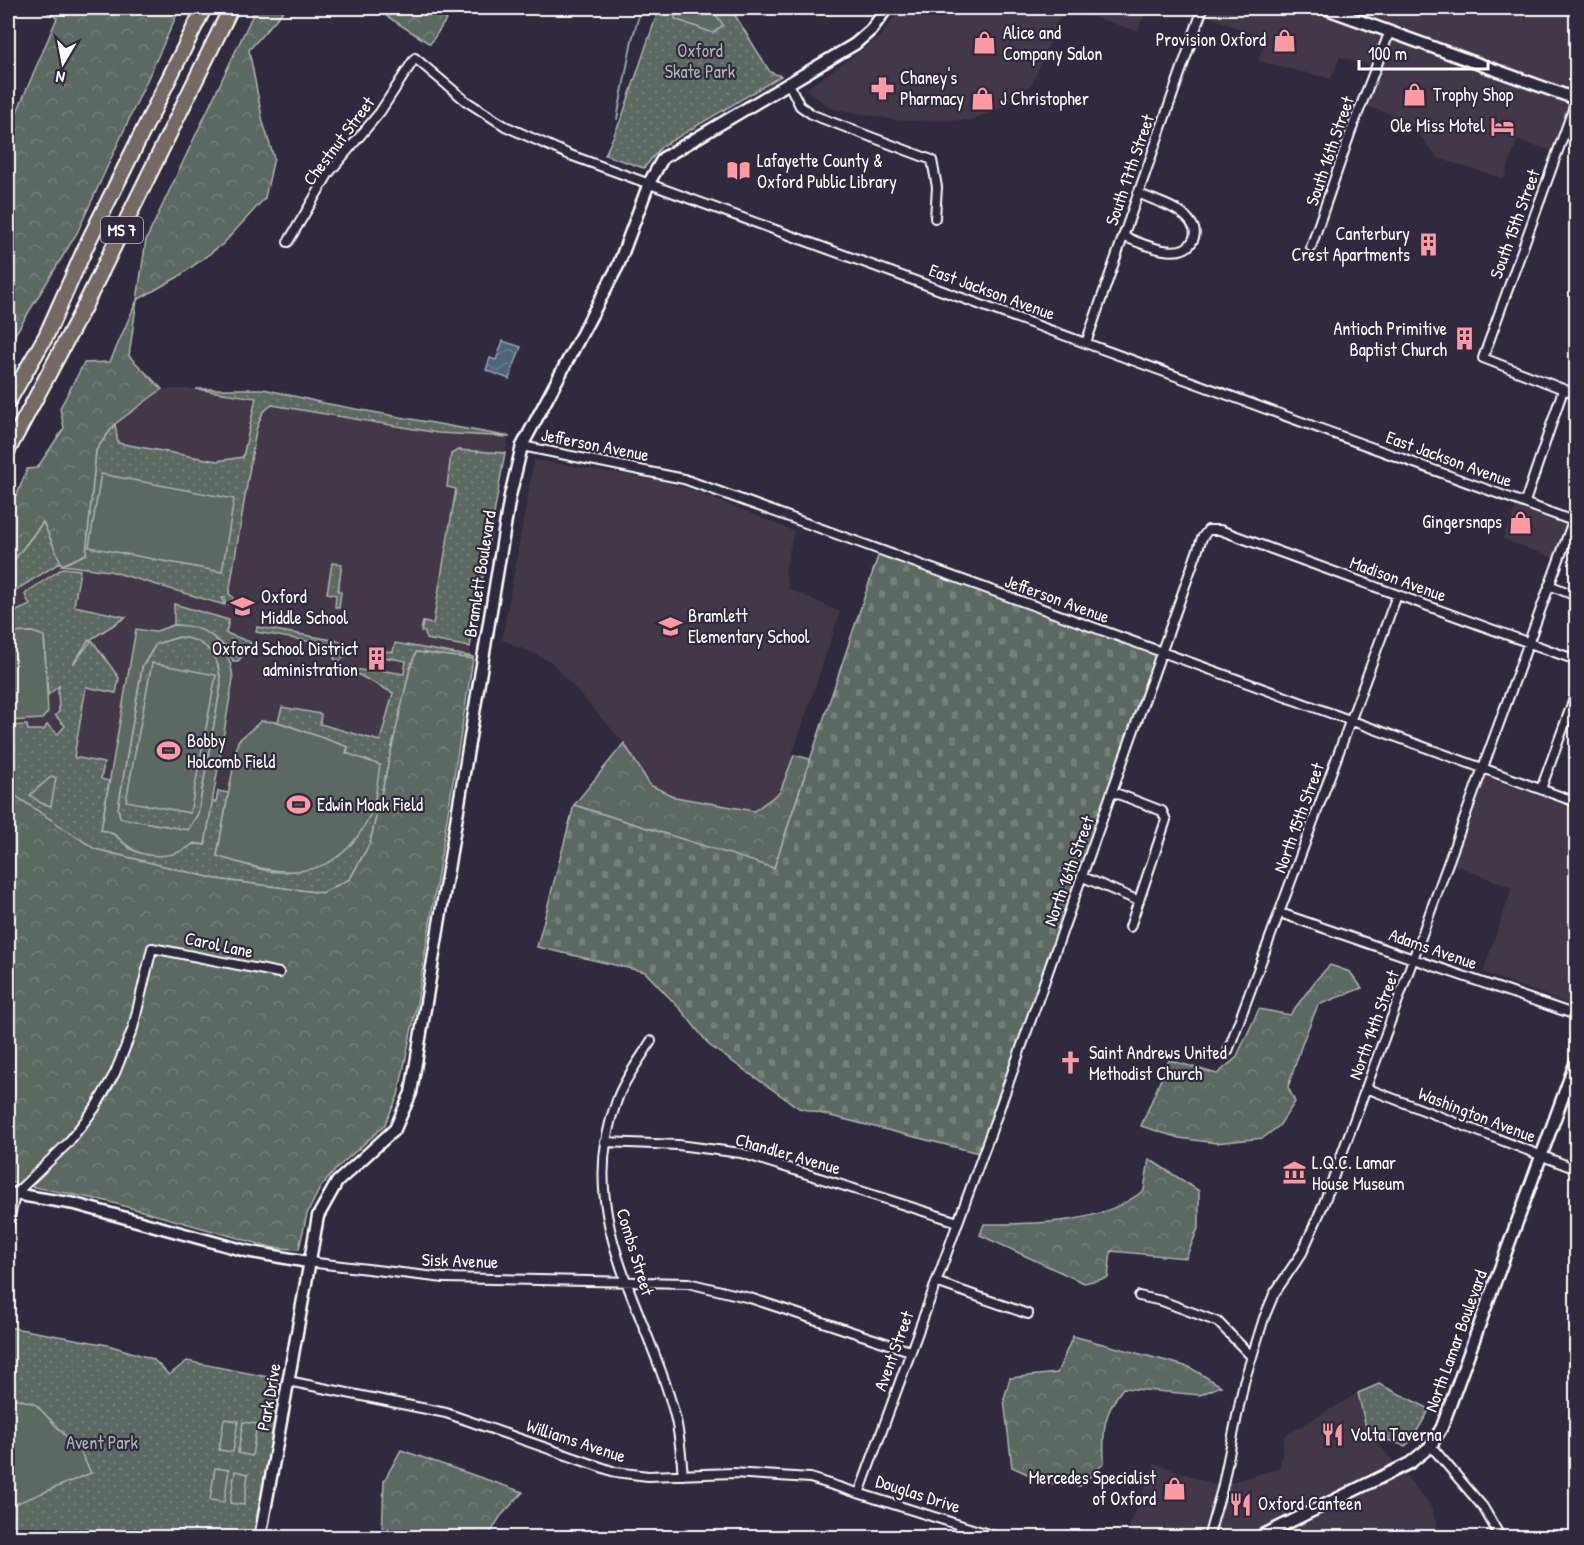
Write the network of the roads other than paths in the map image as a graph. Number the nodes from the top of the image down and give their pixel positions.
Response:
1 (204, 8) edge
2 (231, 8) edge
3 (887, 8) edge
4 (1203, 8) edge
5 (1324, 8) edge
6 (1390, 32) junction
7 (415, 58) joint
8 (788, 82) junction
9 (1576, 100) edge
10 (650, 183) junction
11 (1138, 193) junction
12 (935, 218) dead end
13 (1123, 237) junction
14 (288, 242) dead end
15 (1311, 248) dead end
16 (1086, 343) junction
17 (1563, 390) junction
18 (1576, 394) edge
19 (8, 402) edge
20 (522, 446) junction
21 (8, 450) edge
22 (1526, 502) junction
23 (1575, 521) edge
24 (1208, 530) joint
25 (1549, 585) junction
26 (1397, 596) junction
27 (1576, 596) edge
28 (1527, 643) junction
29 (1163, 654) junction
30 (1576, 660) edge
31 (1576, 693) edge
32 (1350, 722) junction
33 (1482, 768) junction
34 (1541, 789) junction
35 (1113, 792) junction
36 (1576, 802) edge
37 (1083, 877) junction
38 (1139, 901) junction
39 (1280, 913) junction
40 (1130, 927) dead end
41 (1414, 958) junction
42 (279, 973) dead end
43 (1576, 1015) edge
44 (651, 1041) dead end
45 (1228, 1051) dead end
46 (1576, 1061) edge
47 (1366, 1088) junction
48 (605, 1142) junction
49 (1542, 1156) junction
50 (1576, 1169) edge
51 (11, 1193) edge
52 (958, 1222) junction
53 (8, 1227) edge
54 (308, 1262) junction
55 (627, 1281) junction
56 (936, 1282) junction
57 (1139, 1296) dead end
58 (1028, 1314) dead end
59 (910, 1351) junction
60 (1252, 1357) junction
61 (288, 1381) junction
62 (1431, 1446) junction
63 (683, 1475) junction
64 (860, 1491) junction
65 (260, 1538) edge
66 (1001, 1538) edge
67 (1208, 1538) edge
68 (1257, 1538) edge
69 (1501, 1538) edge

1 - 19 highway, MS 7
2 - 21 highway, MS 7
3 - 8 street, Bramlett Boulevard
4 - 11 street, South 17th Street
5 - 6 street
6 - 9 street
6 - 15 street, South 16th Street
7 - 10 street, East Jackson Avenue
7 - 14 street, Chestnut Street
8 - 10 street, Bramlett Boulevard
8 - 12 street
9 - 17 street, South 15th Street
10 - 16 street, East Jackson Avenue
10 - 20 street, Bramlett Boulevard
11 - 13 street, South 17th Street
11 - 13 street
13 - 16 street, South 17th Street
16 - 22 street, East Jackson Avenue
17 - 18 street
17 - 22 street
20 - 29 street, Jefferson Avenue
20 - 54 street, Bramlett Boulevard
22 - 23 street, East Jackson Avenue
23 - 25 street, North 14th Street
24 - 26 street, Madison Avenue
24 - 29 street, North 16th Street
25 - 27 street
25 - 28 street, North 14th Street
26 - 28 street, Madison Avenue
26 - 32 street, North 15th Street
28 - 30 street, Madison Avenue
28 - 33 street, North 14th Street
29 - 32 street, Jefferson Avenue
29 - 35 street, North 16th Street
31 - 34 street
32 - 33 street, Jefferson Avenue
32 - 39 street, North 15th Street
33 - 34 street, Jefferson Avenue
33 - 41 street, North 14th Street
34 - 36 street, Jefferson Avenue
35 - 37 street, North 16th Street
35 - 38 street
37 - 38 street
37 - 52 street, North 16th Street
38 - 40 street
39 - 41 street, Adams Avenue
39 - 45 street, North 15th Street
41 - 43 street, Adams Avenue
41 - 47 street, North 14th Street
42 - 51 street, Carol Lane
44 - 48 street, Combs Street
46 - 49 street, North Lamar Boulevard
47 - 49 street, Washington Avenue
47 - 60 street, North 14th Street
48 - 52 street, Chandler Avenue
48 - 55 street, Combs Street
49 - 50 street, Washington Avenue
49 - 62 street, North Lamar Boulevard
51 - 53 street
51 - 54 street, Sisk Avenue
52 - 56 street, Avent Street
54 - 55 street, Sisk Avenue
54 - 61 street, Park Drive
55 - 59 street, Sisk Avenue
55 - 63 street, Combs Street
56 - 58 street
56 - 59 street, Avent Street
57 - 60 street
59 - 64 street, Avent Street
60 - 67 street, North 14th Street
61 - 63 street, Williams Avenue
61 - 65 street, Park Drive
62 - 68 street, North Lamar Boulevard
62 - 69 street
63 - 64 street, Williams Avenue
64 - 66 street, Douglas Drive

